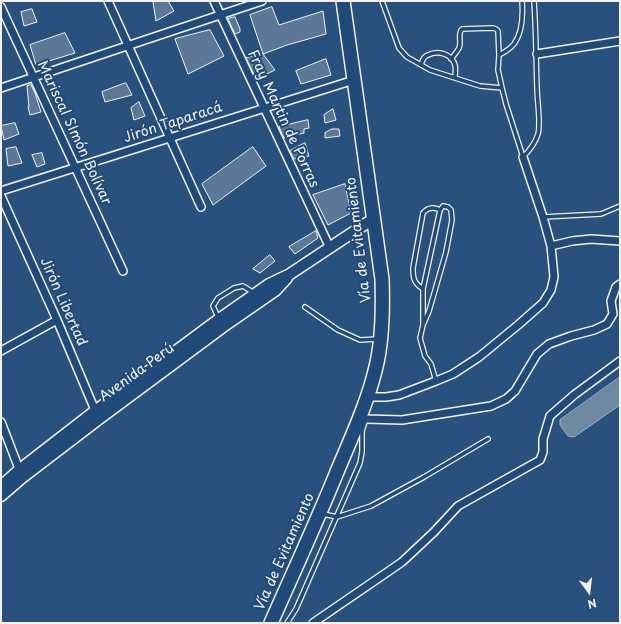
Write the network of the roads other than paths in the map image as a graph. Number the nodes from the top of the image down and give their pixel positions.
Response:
1 (108, 1) edge
2 (214, 1) edge
3 (262, 1) edge
4 (343, 1) edge
5 (382, 1) edge
6 (522, 1) edge
7 (534, 1) edge
8 (1, 7) edge
9 (220, 14) junction
10 (620, 41) edge
11 (129, 46) junction
12 (537, 54) junction
13 (499, 55) junction
14 (451, 59) junction
15 (421, 65) junction
16 (34, 78) junction
17 (455, 78) junction
18 (354, 80) junction
19 (1, 88) edge
20 (502, 88) junction
21 (264, 108) junction
22 (170, 138) junction
23 (523, 157) junction
24 (76, 168) junction
25 (1, 191) edge
26 (1, 196) edge
27 (620, 206) edge
28 (201, 207) dead end
29 (440, 210) junction
30 (543, 217) junction
31 (373, 219) junction
32 (620, 241) edge
33 (551, 246) junction
34 (330, 248) junction
35 (123, 271) dead end
36 (620, 284) edge
37 (424, 289) junction
38 (256, 299) junction
39 (305, 307) dead end
40 (57, 320) junction
41 (221, 323) junction
42 (423, 325) junction
43 (381, 339) junction
44 (1, 351) edge
45 (620, 361) edge
46 (436, 381) junction
47 (367, 397) junction
48 (97, 415) junction
49 (363, 418) junction
50 (1, 422) edge
51 (488, 439) dead end
52 (21, 474) junction
53 (1, 486) edge
54 (1, 496) edge
55 (320, 513) junction
56 (336, 518) junction
57 (272, 623) edge
58 (287, 623) edge
59 (313, 623) edge

1 - 11 street
2 - 9 street, Fray Martin de Porras
3 - 9 street
4 - 18 highway, Vía de Evitamiento
5 - 15 lane
6 - 13 lane
7 - 12 lane
8 - 16 street, Mariscal SImón Bolívar
9 - 11 street
9 - 21 street, Fray Martin de Porras
10 - 12 street
11 - 16 street
11 - 22 street
12 - 23 lane
13 - 14 lane
13 - 20 lane
14 - 15 lane
14 - 17 lane
15 - 17 lane
16 - 19 street
16 - 24 street, Mariscal SImón Bolívar
17 - 20 lane
18 - 21 street, Jirón Taparacá
18 - 31 highway, Vía de Evitamiento
20 - 23 lane
21 - 22 street, Jirón Taparacá
21 - 34 street, Fray Martin de Porras
22 - 24 street, Jirón Taparacá
22 - 28 street
23 - 30 street
24 - 25 street, Jirón Taparacá
24 - 35 street, Mariscal SImón Bolívar
26 - 40 street, Jirón Libertad
27 - 30 lane
29 - 37 lane
29 - 37 lane
29 - 42 lane
30 - 33 street
31 - 34 main road, Avenida Perú
31 - 43 highway, Vía de Evitamiento
32 - 33 street
33 - 46 street
34 - 38 main road, Avenida Perú
36 - 49 street
37 - 42 lane
38 - 41 main road, Avenida Perú
38 - 41 lane
39 - 43 lane
40 - 44 street
40 - 48 street, Jirón Libertad
41 - 48 main road, Avenida Perú
42 - 46 lane
43 - 47 highway, Vía de Evitamiento
45 - 59 street
46 - 47 street
47 - 49 highway, Vía de Evitamiento
48 - 52 main road, Avenida Perú
49 - 55 highway, Vía de Evitamiento
49 - 56 lane
50 - 52 street
51 - 56 lane
52 - 53 main road, Avenida Perú
52 - 54 main road, Avenida Perú
55 - 56 lane
55 - 57 highway, Vía de Evitamiento
56 - 58 lane

